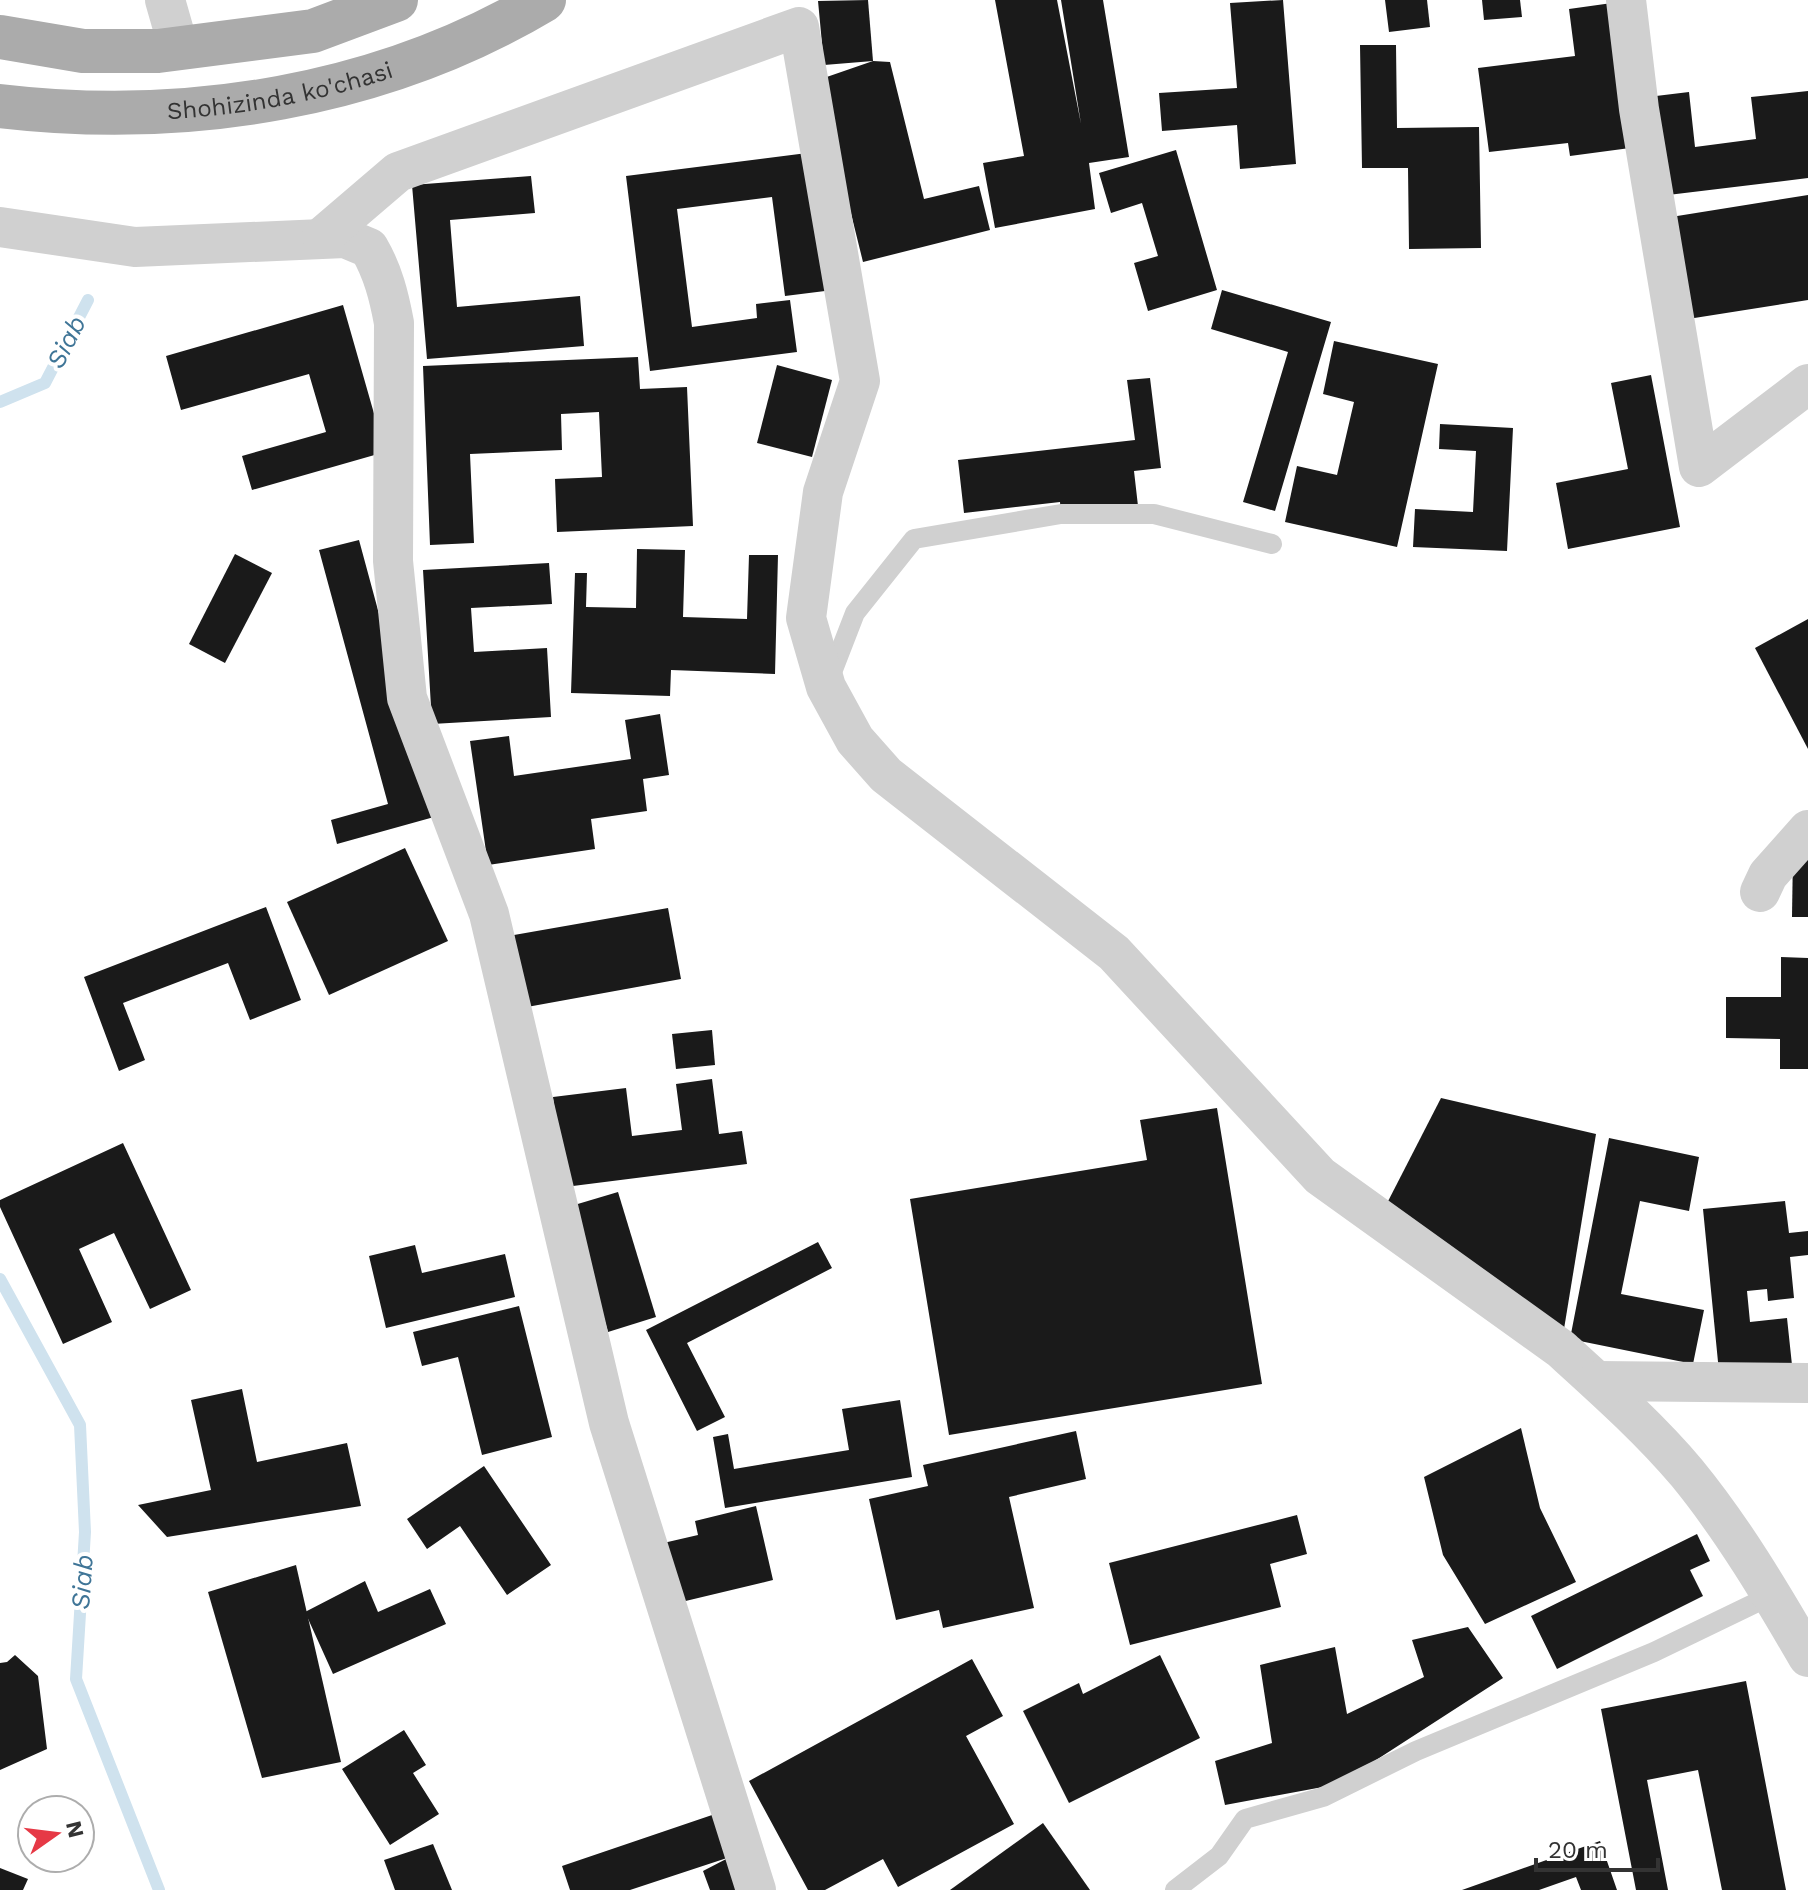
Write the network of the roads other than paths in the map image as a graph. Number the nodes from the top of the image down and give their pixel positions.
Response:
1 (165, 0) edge
2 (396, 0) edge
3 (544, 0) edge
4 (1626, 0) edge
5 (806, 14) edge
6 (0, 37) edge
7 (179, 49) junction
8 (0, 106) edge
9 (0, 227) edge
10 (322, 237) junction
11 (1808, 384) edge
12 (1272, 544) dead end
13 (826, 687) junction
14 (1808, 830) edge
15 (1760, 892) dead end
16 (1597, 1381) junction
17 (1808, 1383) edge
18 (1772, 1595) junction
19 (1808, 1657) edge
20 (756, 1890) edge
21 (1175, 1890) edge

1 - 7 street
2 - 7 main road, Shohizinda ko'chasi
3 - 8 main road, Shohizinda ko'chasi
4 - 11 street
5 - 10 street
5 - 13 street
6 - 7 main road, Shohizinda ko'chasi
9 - 10 street
10 - 20 street
12 - 13 lane
13 - 16 street
14 - 15 street
16 - 17 street
16 - 18 street
18 - 19 street
18 - 21 lane

